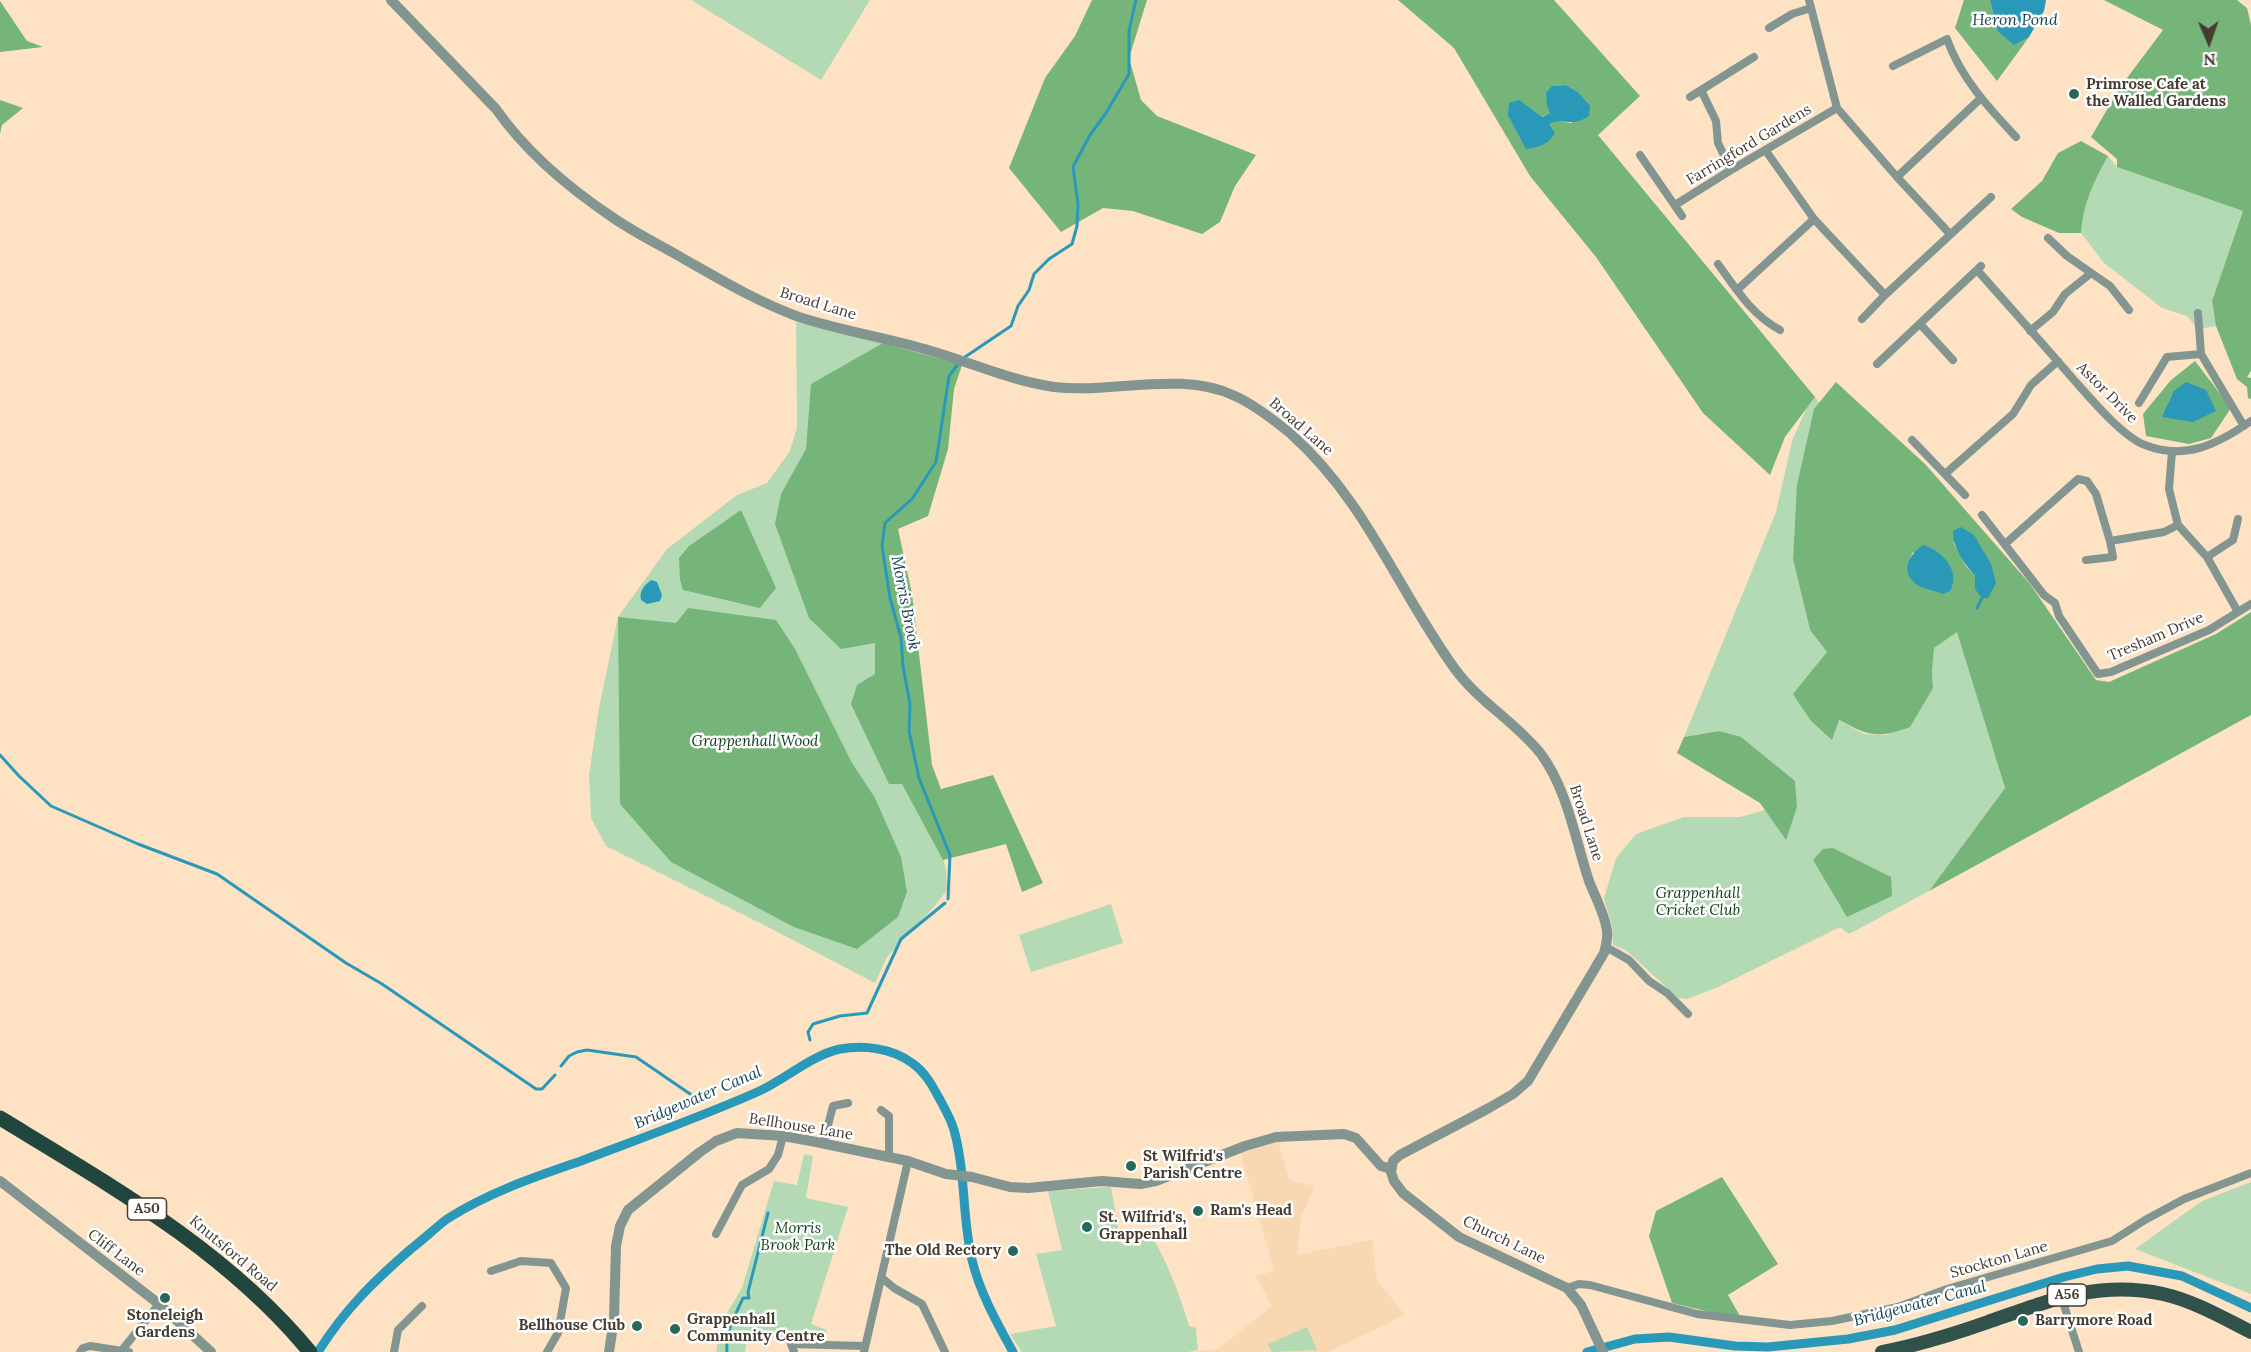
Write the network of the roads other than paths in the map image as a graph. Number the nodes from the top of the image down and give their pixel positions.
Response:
1 (391, 0) edge
2 (1810, 4) edge
3 (1769, 28) dead end
4 (1754, 57) dead end
5 (1893, 66) dead end
6 (1701, 90) junction
7 (1690, 97) dead end
8 (1980, 99) junction
9 (1837, 108) junction
10 (2016, 137) dead end
11 (1766, 151) junction
12 (1640, 154) dead end
13 (1731, 170) junction
14 (1896, 177) junction
15 (1991, 197) dead end
16 (1675, 205) junction
17 (1682, 216) dead end
18 (1814, 219) junction
19 (1950, 234) junction
20 (2048, 238) dead end
21 (1718, 264) dead end
22 (2090, 274) junction
23 (1737, 290) junction
24 (1885, 295) junction
25 (2128, 310) dead end
26 (2198, 313) dead end
27 (1862, 320) dead end
28 (1920, 324) junction
29 (1780, 330) dead end
30 (2030, 331) junction
31 (2201, 354) junction
32 (1953, 360) dead end
33 (2058, 361) junction
34 (1877, 364) dead end
35 (2139, 403) dead end
36 (2247, 423) edge
37 (1912, 440) dead end
38 (2172, 451) junction
39 (1945, 474) junction
40 (1965, 495) dead end
41 (1982, 515) dead end
42 (2238, 519) dead end
43 (2178, 525) junction
44 (2110, 541) junction
45 (2005, 544) junction
46 (2207, 557) junction
47 (2086, 560) dead end
48 (2251, 604) edge
49 (2238, 612) junction
50 (1606, 947) junction
51 (1688, 1014) dead end
52 (848, 1103) dead end
53 (881, 1110) dead end
54 (2, 1123) edge
55 (783, 1136) junction
56 (823, 1144) junction
57 (890, 1157) junction
58 (908, 1161) junction
59 (1391, 1169) junction
60 (2251, 1173) edge
61 (972, 1177) joint
62 (0, 1181) edge
63 (716, 1234) dead end
64 (491, 1272) dead end
65 (882, 1278) junction
66 (1567, 1288) junction
67 (2061, 1296) junction
68 (159, 1304) junction
69 (422, 1306) dead end
70 (2251, 1332) edge
71 (307, 1348) edge
72 (864, 1349) edge
73 (126, 1351) edge
74 (80, 1352) edge
75 (211, 1352) edge
76 (394, 1352) edge
77 (548, 1352) edge
78 (609, 1352) edge
79 (794, 1352) edge
80 (945, 1352) edge
81 (1603, 1352) edge
82 (1882, 1352) edge
83 (2079, 1352) edge

1 - 50 street, Broad Lane
2 - 3 street
2 - 9 street
4 - 6 street
5 - 8 street
6 - 7 street
6 - 13 street
8 - 10 street
8 - 14 street
9 - 11 street, Farringford Gardens
9 - 14 street
11 - 13 street, Farringford Gardens
11 - 18 street
12 - 16 street
13 - 16 street, Farringford Gardens
14 - 19 street
15 - 19 street
16 - 17 street
18 - 23 street
18 - 24 street
19 - 24 street
20 - 22 street
21 - 23 street
22 - 25 street
22 - 30 street
23 - 29 street
24 - 27 street
26 - 31 street
28 - 30 street, Astor Drive
28 - 32 street
28 - 34 street, Astor Drive
30 - 33 street, Astor Drive
31 - 35 street
31 - 36 street
33 - 38 street, Astor Drive
33 - 39 street
36 - 38 street, Astor Drive
37 - 39 street
38 - 43 street
39 - 40 street
41 - 45 street, Tresham Drive
42 - 46 street
43 - 44 street
43 - 46 street
44 - 45 street
44 - 47 street
45 - 49 street, Tresham Drive
46 - 49 street
48 - 49 street, Tresham Drive
50 - 51 street
50 - 59 street
52 - 56 street
53 - 57 street
54 - 71 highway, Knutsford Road / A50
55 - 56 street, Bellhouse Lane
55 - 63 street
55 - 78 street, Bellhouse Lane
56 - 57 street, Bellhouse Lane
57 - 58 street, Bellhouse Lane
58 - 61 street, Bellhouse Lane
58 - 65 street
59 - 61 street, Church Lane
59 - 66 street, Church Lane
60 - 66 street, Stockton Lane
62 - 68 street, Cliff Lane
64 - 77 street
65 - 72 street
65 - 80 street
66 - 81 street, Church Lane
67 - 70 main road, A56
67 - 82 main road, A56
67 - 83 street
68 - 73 street
68 - 75 street, Cliff Lane
69 - 76 street
72 - 79 street
73 - 74 street

